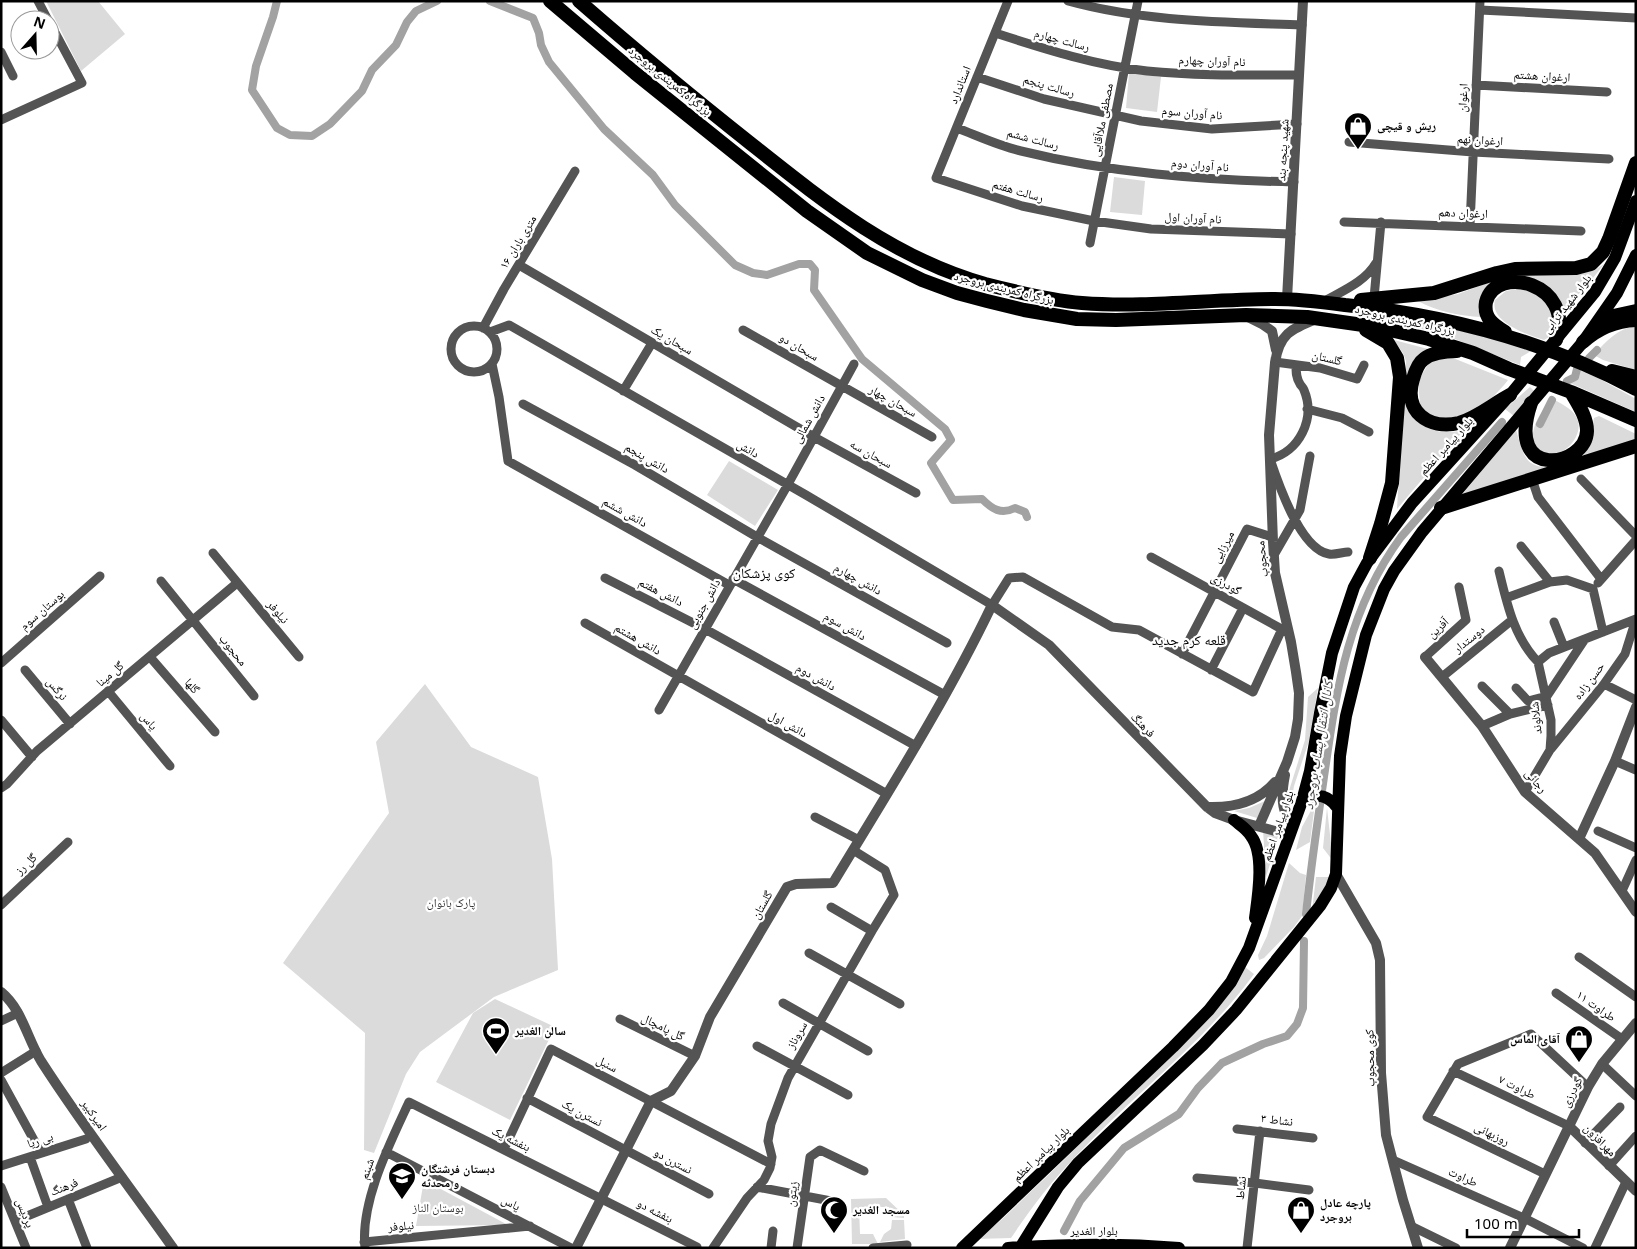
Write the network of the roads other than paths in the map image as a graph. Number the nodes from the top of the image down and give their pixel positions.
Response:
1 (550, 1) edge
2 (579, 1) edge
3 (1008, 1) edge
4 (1068, 1) edge
5 (1138, 1) edge
6 (1303, 1) edge
7 (1480, 6) edge
8 (1135, 16) junction
9 (1636, 18) edge
10 (1302, 25) junction
11 (995, 33) junction
12 (60, 42) edge
13 (1, 52) edge
14 (1124, 68) junction
15 (13, 76) dead end
16 (1299, 76) junction
17 (977, 77) junction
18 (1476, 85) junction
19 (1607, 92) dead end
20 (1115, 116) junction
21 (1, 120) edge
22 (1297, 124) junction
23 (957, 128) junction
24 (1349, 142) dead end
25 (1473, 152) junction
26 (1609, 159) dead end
27 (1636, 163) edge
28 (1105, 168) junction
29 (575, 171) dead end
30 (936, 178) joint
31 (1294, 182) junction
32 (1636, 201) edge
33 (1094, 221) junction
34 (1344, 222) dead end
35 (1381, 222) junction
36 (1470, 225) junction
37 (1581, 231) dead end
38 (1291, 234) junction
39 (1090, 243) dead end
40 (1636, 255) edge
41 (1378, 260) junction
42 (519, 265) junction
43 (1374, 298) junction
44 (1287, 299) junction
45 (1323, 302) junction
46 (1636, 310) edge
47 (1243, 315) junction
48 (1320, 318) junction
49 (1599, 320) junction
50 (1636, 320) edge
51 (1340, 321) junction
52 (487, 330) junction
53 (743, 330) dead end
54 (1556, 340) junction
55 (1526, 342) junction
56 (1583, 342) junction
57 (652, 343) junction
58 (1277, 351) junction
59 (1473, 353) junction
60 (1275, 362) junction
61 (492, 364) junction
62 (854, 364) dead end
63 (1536, 364) joint
64 (1296, 365) junction
65 (1364, 365) dead end
66 (1587, 365) junction
67 (1636, 377) edge
68 (842, 386) junction
69 (1636, 389) edge
70 (623, 391) junction
71 (1571, 392) junction
72 (1510, 395) junction
73 (524, 404) dead end
74 (1531, 404) junction
75 (1307, 409) junction
76 (1636, 420) edge
77 (1369, 432) dead end
78 (814, 437) junction
79 (932, 437) dead end
80 (1636, 446) edge
81 (1310, 456) dead end
82 (1270, 459) junction
83 (1532, 479) junction
84 (1581, 479) dead end
85 (787, 486) junction
86 (916, 493) dead end
87 (1441, 508) junction
88 (1296, 520) junction
89 (1636, 536) edge
90 (757, 537) junction
91 (1272, 537) junction
92 (1636, 540) edge
93 (1520, 546) dead end
94 (1348, 552) dead end
95 (213, 553) dead end
96 (1274, 555) junction
97 (1151, 557) dead end
98 (1370, 558) junction
99 (1499, 571) dead end
100 (100, 576) dead end
101 (605, 578) dead end
102 (1601, 579) junction
103 (161, 580) dead end
104 (731, 582) junction
105 (1550, 582) junction
106 (238, 583) junction
107 (1459, 587) dead end
108 (1593, 589) junction
109 (1214, 592) junction
110 (1506, 598) junction
111 (992, 605) junction
112 (1243, 608) junction
113 (1636, 619) edge
114 (194, 620) junction
115 (1512, 620) junction
116 (1554, 622) dead end
117 (585, 624) dead end
118 (705, 629) junction
119 (1286, 631) junction
120 (1603, 632) junction
121 (1585, 639) junction
122 (947, 644) dead end
123 (1564, 647) junction
124 (1182, 654) junction
125 (299, 656) dead end
126 (150, 657) junction
127 (1426, 657) joint
128 (1, 663) edge
129 (1538, 664) junction
130 (25, 670) dead end
131 (1211, 670) junction
132 (678, 677) junction
133 (1442, 677) junction
134 (1604, 684) junction
135 (1482, 686) dead end
136 (1516, 688) dead end
137 (108, 691) junction
138 (945, 695) junction
139 (254, 696) dead end
140 (1636, 700) edge
141 (1548, 701) junction
142 (1636, 707) edge
143 (659, 710) dead end
144 (1510, 714) junction
145 (1, 720) edge
146 (70, 724) junction
147 (1482, 726) junction
148 (215, 732) dead end
149 (916, 746) junction
150 (1550, 750) junction
151 (32, 756) junction
152 (1615, 761) junction
153 (1287, 762) junction
154 (170, 766) dead end
155 (1636, 770) edge
156 (1, 788) edge
157 (1525, 792) junction
158 (887, 794) junction
159 (1302, 801) junction
160 (1207, 807) junction
161 (1337, 807) junction
162 (815, 817) dead end
163 (1234, 820) junction
164 (1260, 826) junction
165 (1292, 829) junction
166 (1598, 831) dead end
167 (1579, 839) junction
168 (859, 840) junction
169 (68, 842) dead end
170 (1636, 848) edge
171 (853, 850) junction
172 (1636, 860) edge
173 (1336, 874) junction
174 (1622, 891) junction
175 (1, 904) edge
176 (831, 907) dead end
177 (1636, 912) edge
178 (872, 930) junction
179 (1253, 937) junction
180 (809, 953) dead end
181 (1579, 957) dead end
182 (847, 974) junction
183 (1, 992) edge
184 (1556, 993) dead end
185 (1636, 996) edge
186 (783, 1003) dead end
187 (900, 1004) dead end
188 (18, 1013) junction
189 (620, 1019) dead end
190 (1, 1022) edge
191 (819, 1023) junction
192 (1636, 1023) edge
193 (1622, 1039) junction
194 (757, 1046) dead end
195 (868, 1051) dead end
196 (36, 1052) junction
197 (695, 1056) junction
198 (1602, 1064) junction
199 (794, 1065) junction
200 (1453, 1070) junction
201 (1, 1073) edge
202 (1, 1080) edge
203 (1588, 1087) junction
204 (848, 1095) dead end
205 (1636, 1096) edge
206 (527, 1098) junction
207 (651, 1101) junction
208 (408, 1102) joint
209 (1620, 1107) dead end
210 (1569, 1126) junction
211 (1237, 1129) dead end
212 (1260, 1131) junction
213 (1636, 1136) edge
214 (1313, 1138) dead end
215 (86, 1139) dead end
216 (1585, 1143) junction
217 (504, 1149) junction
218 (626, 1150) junction
219 (386, 1152) junction
220 (41, 1153) junction
221 (30, 1157) junction
222 (1393, 1160) junction
223 (771, 1164) junction
224 (1, 1166) edge
225 (1609, 1166) junction
226 (864, 1171) dead end
227 (1545, 1174) junction
228 (122, 1177) junction
229 (1197, 1178) dead end
230 (1254, 1182) junction
231 (1626, 1182) junction
232 (1, 1187) edge
233 (758, 1187) junction
234 (1309, 1190) dead end
235 (1636, 1191) edge
236 (709, 1194) dead end
237 (804, 1196) junction
238 (601, 1198) junction
239 (68, 1199) junction
240 (831, 1201) dead end
241 (48, 1207) junction
242 (1524, 1218) junction
243 (15, 1221) junction
244 (530, 1226) junction
245 (1411, 1226) junction
246 (773, 1232) dead end
247 (364, 1245) edge
248 (906, 1245) dead end
249 (697, 1247) edge
250 (26, 1248) edge
251 (87, 1248) edge
252 (173, 1248) edge
253 (571, 1248) edge
254 (576, 1248) edge
255 (713, 1248) edge
256 (771, 1248) edge
257 (796, 1248) edge
258 (873, 1248) edge
259 (962, 1248) edge
260 (1016, 1248) edge
261 (1180, 1248) edge
262 (1247, 1248) edge
263 (1418, 1248) edge
264 (1456, 1248) edge
265 (1510, 1248) edge
266 (1583, 1248) edge
267 (1595, 1248) edge

1 - 47 highway, بزرگراه کمربندی بروجرد
2 - 44 highway, بزرگراه کمربندی بروجرد
3 - 11 street, استاندارد
4 - 8 street
5 - 8 street, مصطفی ملاآقایی
6 - 10 street, شهید پنجه بند
7 - 9 street
7 - 18 street, ارغوان
8 - 10 street
8 - 14 street, مصطفی ملاآقایی
10 - 16 street, شهید پنجه بند
11 - 14 street, رسالت چهارم
11 - 17 street, استاندارد
12 - 21 street
13 - 15 street
14 - 16 street, نام آوران چهارم
14 - 20 street, مصطفی ملاآقایی
16 - 22 street, شهید پنجه بند
17 - 20 street, رسالت پنجم
17 - 23 street, استاندارد
18 - 19 street, ارغوان هشتم
18 - 25 street, ارغوان
20 - 22 street, نام آوران سوم
20 - 28 street, مصطفی ملاآقایی
22 - 31 street, شهید پنجه بند
23 - 28 street, رسالت ششم
23 - 30 street, استاندارد
24 - 25 street, ارغوان نهم
25 - 26 street, ارغوان نهم
25 - 36 street, ارغوان
27 - 43 highway
28 - 31 street, نام آوران دوم
28 - 33 street, مصطفی ملاآقایی
29 - 42 street, ۱۶ متری باران
30 - 33 street, رسالت هفتم
31 - 38 street, شهید پنجه بند
32 - 54 main road, بلوار شهید ترابی
33 - 38 street, نام آوران اول
33 - 39 street, مصطفی ملاآقایی
34 - 35 street, ارغوان دهم
35 - 36 street, ارغوان دهم
35 - 41 street
36 - 37 street, ارغوان دهم
38 - 44 street, شهید پنجه بند
40 - 49 main road
41 - 43 street
41 - 45 street
42 - 52 street, ۱۶ متری باران
42 - 57 street, سبحان یک
43 - 45 highway
44 - 45 highway, بزرگراه کمربندی بروجرد
45 - 55 highway, بزرگراه کمربندی بروجرد
46 - 49 main road
47 - 48 highway, بزرگراه کمربندی بروجرد
47 - 58 street
48 - 51 highway, بزرگراه کمربندی بروجرد
48 - 58 street
49 - 56 main road
50 - 56 highway
51 - 59 highway, بزرگراه کمربندی بروجرد
51 - 98 highway
52 - 61 street
52 - 61 street
52 - 70 street, دانش
53 - 68 street, سبحان دو
54 - 55 highway
54 - 63 main road, بلوار شهید ترابی
55 - 66 highway
56 - 74 main road
57 - 70 street
57 - 78 street, سبحان یک
58 - 60 street, محجوب
59 - 71 highway, بزرگراه کمربندی بروجرد
59 - 72 highway
60 - 64 street, گلستان
60 - 82 street, محجوب
61 - 104 street, دانش ششم
62 - 68 street, دانش شمالی
63 - 72 main road, بلوار پیامبر اعظم
64 - 65 street, گلستان
64 - 75 street
66 - 67 highway
66 - 69 highway
68 - 78 street, دانش شمالی
68 - 79 street, سبحان چهار
70 - 85 street, دانش
71 - 74 highway
71 - 76 highway
72 - 98 main road, بلوار پیامبر اعظم
73 - 90 street, دانش پنجم
74 - 87 main road
75 - 77 street
75 - 82 street
78 - 85 street, دانش شمالی
78 - 86 street, سبحان سه
80 - 83 highway
81 - 88 street
82 - 88 street
82 - 91 street, محجوب
83 - 87 highway
83 - 102 street
84 - 89 street
85 - 90 street, دانش جنوبی
85 - 111 street, دانش
87 - 161 main road
88 - 94 street
88 - 96 street
90 - 104 street, دانش جنوبی
90 - 122 street, دانش چهارم
91 - 96 street, محجوب
91 - 109 street, میرزایی
92 - 102 street
93 - 105 street
95 - 106 street, نیلوفر
96 - 119 street, محجوب
97 - 109 street, گودرزی
98 - 159 main road, بلوار پیامبر اعظم
99 - 110 street
100 - 128 street, بوستان سوم
101 - 118 street, دانش هفتم
102 - 108 street
103 - 114 street, محجوب
104 - 118 street, دانش جنوبی
104 - 138 street, دانش سوم
105 - 108 street
105 - 110 street
106 - 114 street, گل مینا
106 - 125 street, نیلوفر
107 - 127 street, آفرین
108 - 120 street
109 - 112 street, گودرزی
109 - 124 street, میرزایی
110 - 115 street
111 - 124 street
111 - 138 street, گلستان
111 - 160 street, فرهنگ
112 - 119 street, گودرزی
112 - 131 street
113 - 120 street
113 - 134 street, حسن زاده
114 - 126 street, گل مینا
114 - 139 street, محجوب
115 - 129 street
115 - 133 street, دوستدار
116 - 123 street
117 - 132 street, دانش هشتم
118 - 132 street, دانش جنوبی
118 - 149 street, دانش دوم
119 - 131 street
119 - 153 street, محجوب
120 - 121 street
121 - 123 street
121 - 141 street
123 - 129 street
124 - 131 street
126 - 137 street, گل مینا
126 - 148 street, گلها
127 - 133 street, رجائی
129 - 141 street, شلالوند
130 - 146 street, نرگس
132 - 143 street, دانش جنوبی
132 - 158 street, دانش اول
133 - 147 street, رجائی
134 - 140 street
134 - 150 street, حسن زاده
135 - 144 street
136 - 141 street
137 - 146 street, گل مینا
137 - 154 street, یاس
138 - 149 street, گلستان
141 - 144 street
141 - 150 street, شلالوند
142 - 152 street
144 - 147 street
145 - 151 street
146 - 151 street, گل مینا
147 - 157 street, رجائی
149 - 158 street, گلستان
150 - 157 street, شلالوند
151 - 156 street, گل مینا
152 - 155 street
152 - 167 street
153 - 160 street
153 - 164 street
153 - 165 street
157 - 167 street, رجائی
158 - 168 street, گلستان
159 - 161 main road
159 - 165 main road, بلوار پیامبر اعظم
160 - 163 street, فرهنگ
161 - 173 main road
162 - 168 street
163 - 164 street, فرهنگ
163 - 179 main road
164 - 165 street, فرهنگ
165 - 179 main road, بلوار پیامبر اعظم
166 - 170 street
167 - 174 street, رجائی
168 - 171 street, گلستان
169 - 175 street, گل رز
171 - 178 street, سروناز
171 - 197 street, گلستان
172 - 174 street
173 - 222 street, کوی محجوب
173 - 260 main road
174 - 177 street, رجائی
176 - 178 street
178 - 182 street, سروناز
179 - 259 main road, بلوار پیامبر اعظم
180 - 182 street
181 - 185 street
182 - 187 street
182 - 191 street, سروناز
183 - 188 street, امیرکبیر
184 - 193 street, طراوت ۱۱
186 - 191 street
188 - 190 street
188 - 196 street, امیرکبیر
189 - 197 street, گل پامچال
191 - 195 street
191 - 199 street, سروناز
192 - 193 street, گودرزی
193 - 198 street, گودرزی
194 - 199 street
196 - 201 street
196 - 228 street, امیرکبیر
197 - 207 street, گلستان
198 - 203 street, گودرزی
198 - 205 street
199 - 204 street
199 - 223 street, سروناز
200 - 203 street
200 - 210 street, طراوت ۷
200 - 227 street, روزبهانی
202 - 220 street
203 - 210 street, گودرزی
206 - 207 street, سنبل
206 - 217 street
206 - 218 street, نسترن یک
207 - 218 street
207 - 223 street, سنبل
208 - 217 street, بنفشه یک
208 - 219 street, شبنم
209 - 216 street
210 - 216 street, مهرافزون
210 - 227 street, گودرزی
211 - 212 street, نشاط ۳
212 - 214 street, نشاط ۳
212 - 230 street, نشاط
213 - 225 street
215 - 220 street, بی ریا
216 - 225 street, مهرافزون
217 - 238 street, بنفشه یک
218 - 236 street, نسترن دو
218 - 238 street
219 - 244 street, یاس
219 - 247 street, شبنم
220 - 221 street, بی ریا
221 - 224 street, بی ریا
221 - 241 street
222 - 242 street, طراوت
222 - 245 street, کوی محجوب
223 - 233 street
225 - 231 street, مهرافزون
226 - 237 street, زیتون
227 - 242 street, گودرزی
228 - 239 street, فرهنگ
228 - 252 street, امیرکبیر
229 - 230 street
230 - 234 street
230 - 262 street, نشاط
231 - 235 street, مهرافزون
231 - 267 street
232 - 243 street, پردیس
233 - 237 street
233 - 255 street
237 - 240 street
237 - 257 street, زیتون
238 - 249 street, بنفشه دو
238 - 254 street
239 - 241 street, فرهنگ
239 - 251 street
241 - 243 street, فرهنگ
242 - 265 street, گودرزی
242 - 266 street, طراوت
243 - 250 street, پردیس
244 - 247 street, نیلوفر
244 - 253 street, یاس
245 - 263 street, کوی محجوب
245 - 264 street
246 - 256 street
248 - 258 street
260 - 261 main road, بلوار الغدیر

